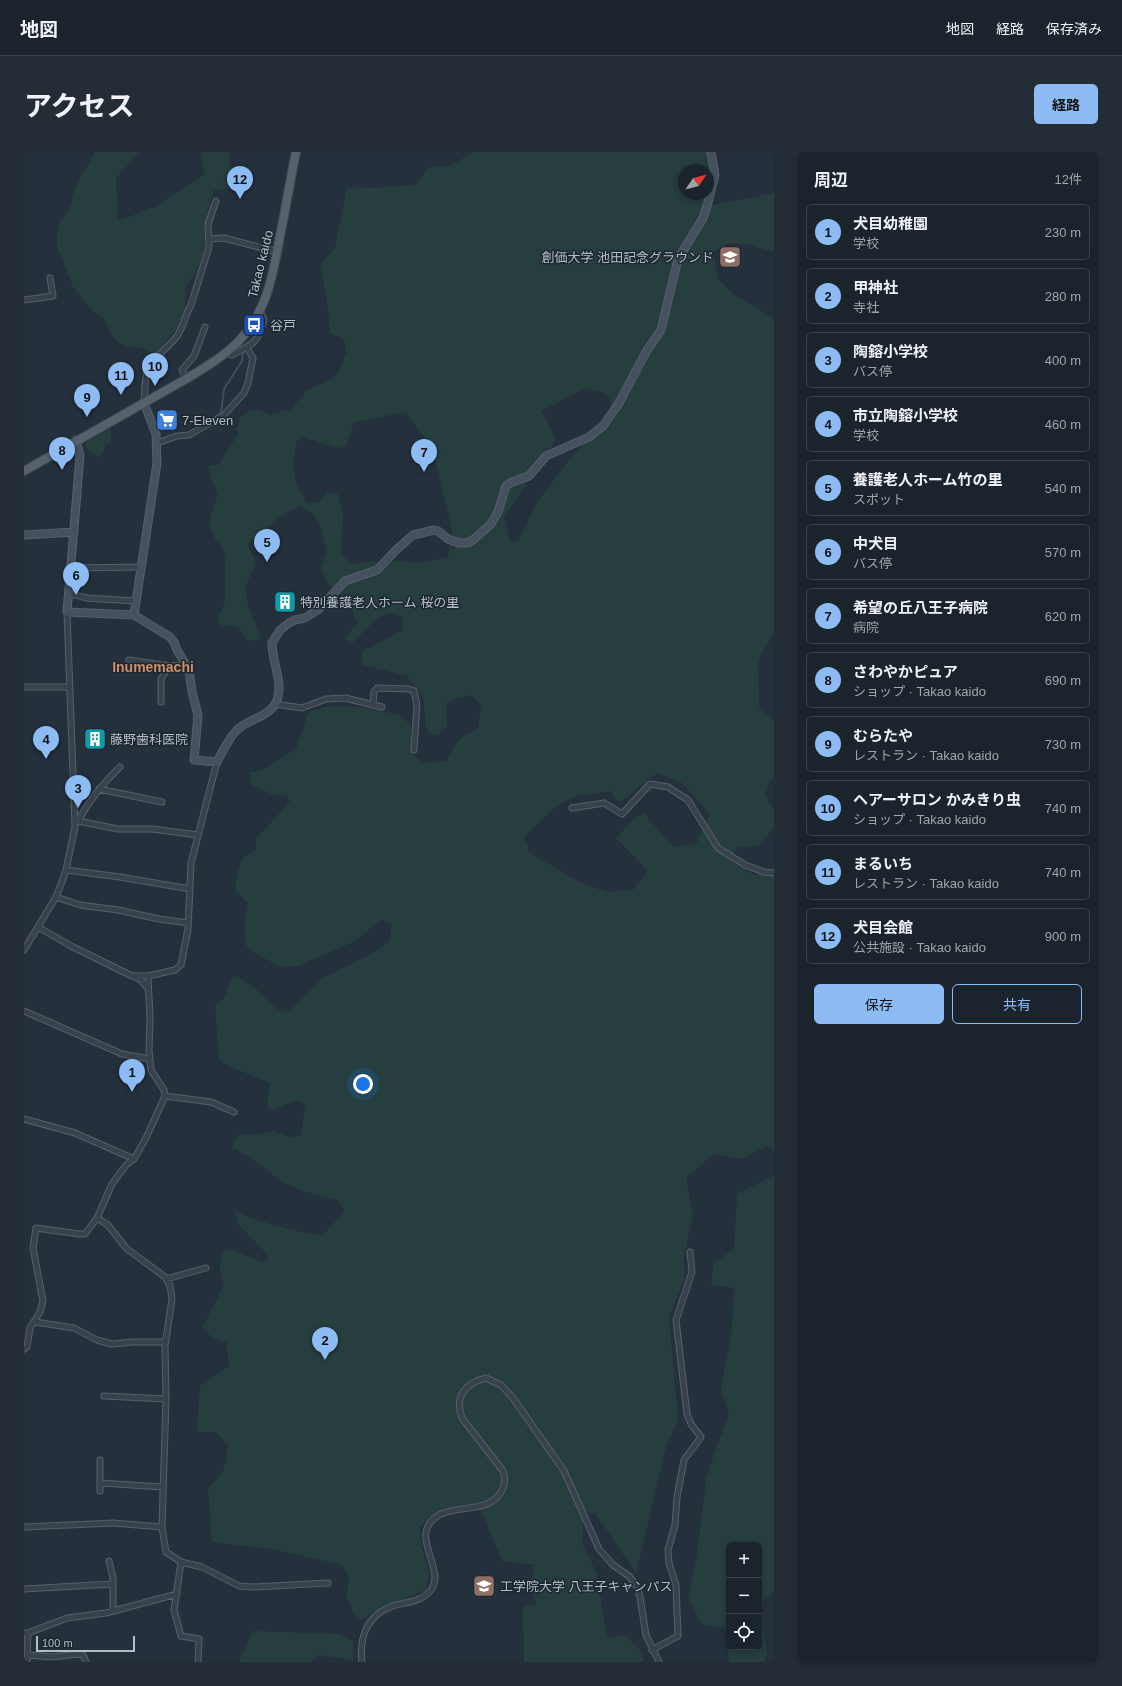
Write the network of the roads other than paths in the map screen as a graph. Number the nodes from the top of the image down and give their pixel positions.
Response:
1 (296, 152) edge
2 (711, 152) edge
3 (216, 201) dead end
4 (209, 239) junction
5 (278, 252) junction
6 (50, 278) dead end
7 (24, 300) edge
8 (260, 311) junction
9 (205, 327) dead end
10 (247, 348) junction
11 (226, 353) junction
12 (186, 379) junction
13 (144, 403) junction
14 (76, 440) junction
15 (157, 443) junction
16 (24, 471) edge
17 (74, 532) junction
18 (24, 535) edge
19 (141, 567) junction
20 (71, 568) junction
21 (69, 594) junction
22 (136, 601) junction
23 (67, 612) junction
24 (134, 615) junction
25 (129, 660) dead end
26 (185, 665) junction
27 (169, 666) junction
28 (24, 687) edge
29 (69, 687) junction
30 (161, 702) dead end
31 (275, 704) junction
32 (373, 705) junction
33 (382, 707) dead end
34 (414, 750) dead end
35 (217, 762) junction
36 (120, 767) dead end
37 (100, 789) junction
38 (158, 794) dead end
39 (156, 801) junction
40 (162, 802) dead end
41 (572, 808) dead end
42 (76, 821) junction
43 (198, 835) junction
44 (66, 870) junction
45 (774, 873) edge
46 (190, 889) junction
47 (56, 897) junction
48 (188, 923) junction
49 (38, 927) junction
50 (25, 946) edge
51 (132, 976) junction
52 (148, 976) junction
53 (148, 990) junction
54 (24, 1012) edge
55 (150, 1060) junction
56 (165, 1096) junction
57 (234, 1112) dead end
58 (24, 1119) edge
59 (134, 1159) junction
60 (97, 1218) junction
61 (690, 1252) dead end
62 (206, 1268) dead end
63 (166, 1279) junction
64 (35, 1322) junction
65 (166, 1342) junction
66 (24, 1349) edge
67 (104, 1396) dead end
68 (166, 1399) junction
69 (100, 1460) dead end
70 (100, 1483) junction
71 (163, 1487) junction
72 (100, 1491) dead end
73 (162, 1527) junction
74 (24, 1528) edge
75 (109, 1561) dead end
76 (182, 1562) junction
77 (328, 1583) dead end
78 (113, 1584) junction
79 (24, 1589) edge
80 (177, 1594) junction
81 (113, 1611) junction
82 (26, 1633) edge
83 (652, 1650) junction
84 (28, 1656) junction
85 (59, 1659) edge
86 (27, 1662) edge
87 (86, 1662) edge
88 (198, 1662) edge
89 (362, 1662) edge
90 (659, 1662) edge

1 - 5 main road, Takao kaido
2 - 31 main road
3 - 4 street
4 - 5 street
4 - 13 street
5 - 8 main road, Takao kaido
6 - 7 street
8 - 10 street
8 - 11 main road, Takao kaido
9 - 12 street
10 - 11 street
10 - 15 street
11 - 12 main road, Takao kaido
12 - 13 main road, Takao kaido
13 - 14 main road, Takao kaido
13 - 15 main road
14 - 16 main road, Takao kaido
14 - 17 main road
15 - 19 main road
17 - 18 main road
17 - 20 main road
19 - 20 street
19 - 22 main road
20 - 21 main road
21 - 22 street
21 - 23 main road
22 - 24 main road
23 - 24 main road
23 - 29 street
24 - 26 main road
25 - 27 street
26 - 27 street
26 - 35 main road
27 - 30 street
28 - 29 street
29 - 42 street
31 - 32 street
31 - 35 main road
32 - 33 street
32 - 34 street
35 - 43 street
36 - 37 street
37 - 39 street
37 - 42 street
38 - 39 street
39 - 40 street
41 - 45 street
42 - 43 street
42 - 44 street
43 - 46 street
44 - 46 street
44 - 47 street
46 - 48 street
47 - 48 street
47 - 49 street
48 - 52 street
49 - 50 street
49 - 51 street
51 - 52 street
51 - 53 street
52 - 53 street
53 - 55 street
54 - 55 street
55 - 56 street
56 - 57 street
56 - 59 street
58 - 59 street
59 - 60 street
60 - 63 street
60 - 64 street
61 - 83 street
62 - 63 street
63 - 65 street
64 - 65 street
64 - 66 street
65 - 68 street
67 - 68 street
68 - 71 street
69 - 70 street
70 - 71 street
70 - 72 street
71 - 73 street
73 - 74 street
73 - 76 street
75 - 78 street
76 - 77 street
76 - 80 street
78 - 79 street
78 - 81 street
80 - 81 street
80 - 88 street
81 - 82 street
82 - 84 street
83 - 89 street
83 - 90 street
84 - 85 street
84 - 86 street
85 - 87 street

